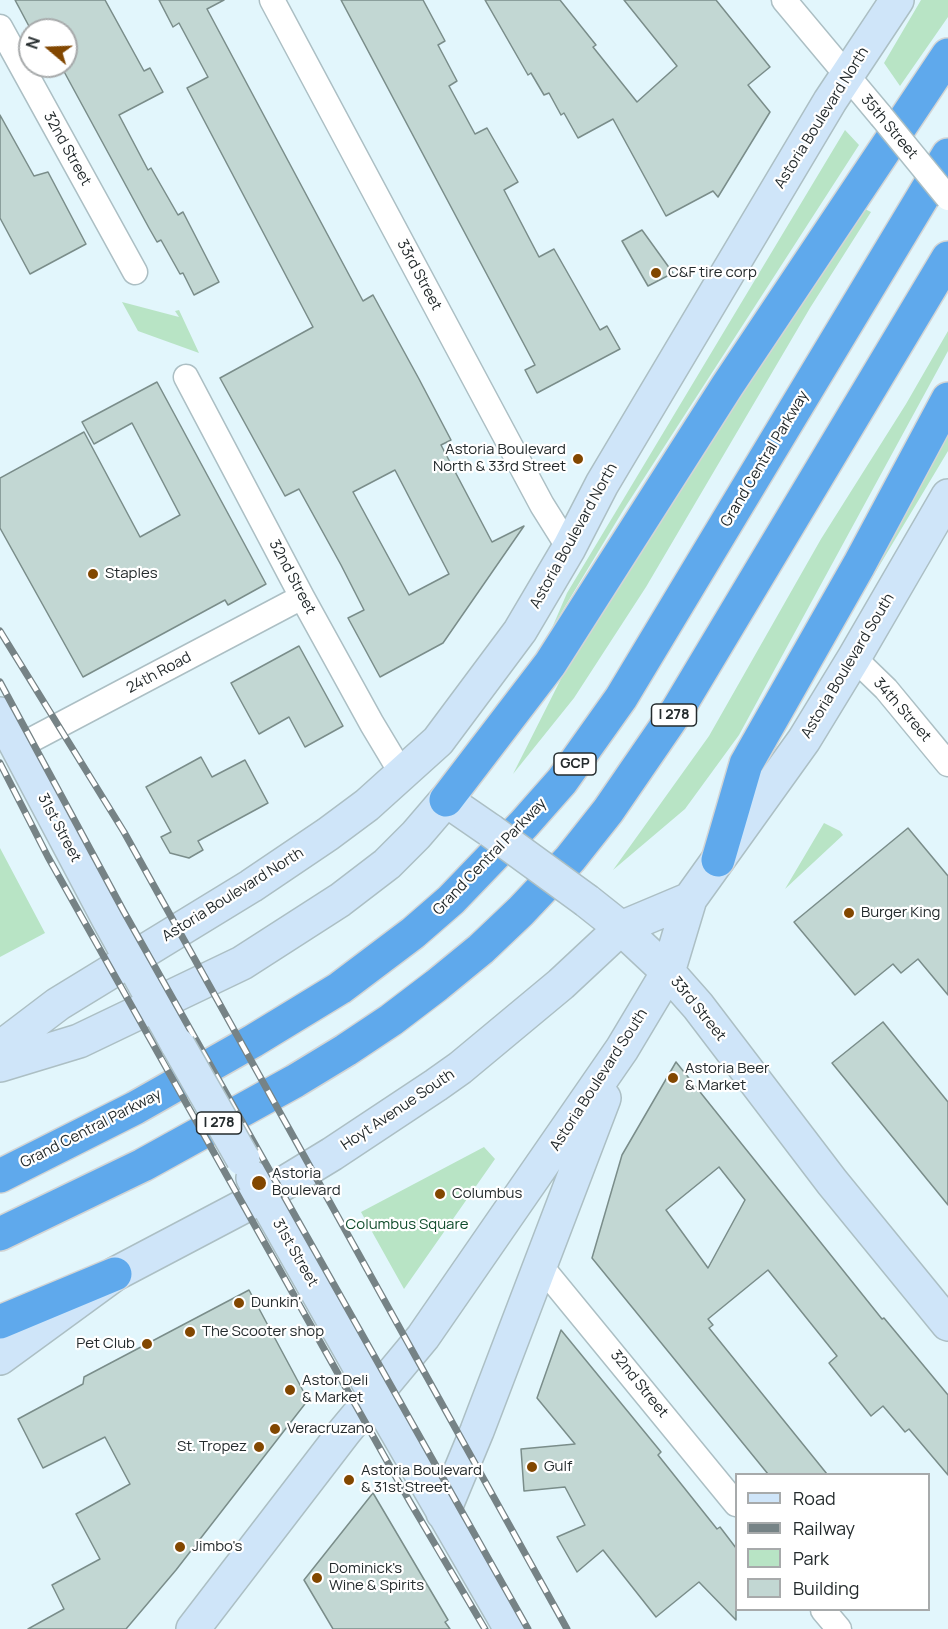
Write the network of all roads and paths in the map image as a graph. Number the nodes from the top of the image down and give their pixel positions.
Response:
1 (272, 0) edge
2 (784, 0) edge
3 (897, 0) edge
4 (0, 27) edge
5 (948, 55) edge
6 (847, 76) junction
7 (948, 154) edge
8 (948, 198) edge
9 (948, 258) edge
10 (135, 272) dead end
11 (186, 376) dead end
12 (948, 399) edge
13 (948, 496) edge
14 (569, 548) junction
15 (302, 597) junction
16 (854, 658) junction
17 (0, 714) edge
18 (16, 748) junction
19 (948, 764) edge
20 (402, 774) junction
21 (446, 800) junction
22 (718, 860) junction
23 (690, 899) junction
24 (621, 928) junction
25 (130, 960) junction
26 (668, 972) junction
27 (157, 1005) junction
28 (0, 1048) edge
29 (622, 1049) junction
30 (0, 1065) edge
31 (0, 1176) edge
32 (263, 1196) junction
33 (0, 1234) edge
34 (540, 1265) junction
35 (115, 1274) junction
36 (0, 1322) edge
37 (948, 1324) edge
38 (0, 1358) edge
39 (375, 1394) junction
40 (735, 1503) edge
41 (443, 1513) junction
42 (824, 1611) edge
43 (193, 1629) edge
44 (511, 1629) edge
45 (839, 1629) edge

1 - 14 street, 33rd Street
2 - 6 street, 35th Street
3 - 6 main road, Astoria Boulevard North
4 - 10 street, 32nd Street
5 - 21 highway
6 - 8 street, 35th Street, bridge
6 - 14 main road, Astoria Boulevard North
7 - 31 highway, Grand Central Parkway / GCP
9 - 33 highway, I 278
11 - 15 street, 32nd Street
12 - 22 highway
13 - 16 main road, Astoria Boulevard South
14 - 20 main road, Astoria Boulevard North
15 - 18 street, 24th Road
15 - 20 street, 32nd Street
16 - 19 street, 34th Street
16 - 22 main road, Astoria Boulevard South
17 - 18 main road, 31st Street
18 - 25 main road, 31st Street
20 - 25 main road, Astoria Boulevard North
21 - 24 main road, 33rd Street, bridge
21 - 27 main road
22 - 23 main road, Astoria Boulevard South
23 - 24 main road, Hoyt Avenue South
23 - 26 main road, Astoria Boulevard South
24 - 26 main road, 33rd Street
24 - 32 main road, Hoyt Avenue South
25 - 27 main road, 31st Street
25 - 28 main road, Astoria Boulevard North
26 - 29 main road, Astoria Boulevard South
26 - 37 main road, 33rd Street
27 - 30 main road
27 - 32 main road, 31st Street, bridge
29 - 34 main road
29 - 39 main road, Astoria Boulevard South
32 - 35 main road, Hoyt Avenue South
32 - 39 main road, 31st Street
34 - 40 street, 32nd Street
34 - 41 main road
35 - 36 highway
35 - 38 main road, Hoyt Avenue South
39 - 41 main road, 31st Street
39 - 43 main road, Astoria Boulevard South
41 - 44 main road, 31st Street
42 - 45 street

